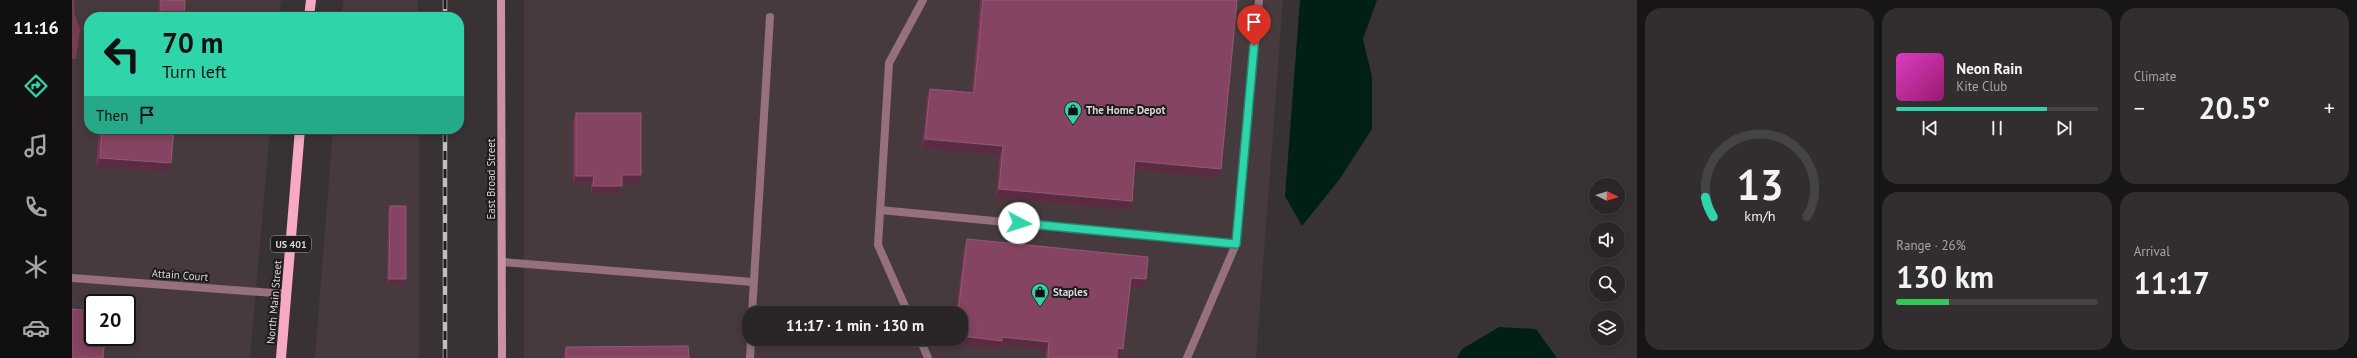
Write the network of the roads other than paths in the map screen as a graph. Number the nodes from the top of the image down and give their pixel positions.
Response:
1 (311, 0) edge
2 (501, 0) edge
3 (923, 0) edge
4 (1258, 0) edge
5 (310, 12) edge
6 (770, 17) dead end
7 (300, 134) edge
8 (880, 210) junction
9 (1236, 244) junction
10 (502, 262) junction
11 (72, 278) edge
12 (753, 282) junction
13 (287, 294) junction
14 (752, 306) edge
15 (905, 306) edge
16 (751, 346) edge
17 (923, 346) edge
18 (281, 358) edge
19 (502, 358) edge
20 (750, 358) edge
21 (928, 358) edge
22 (1186, 358) edge

1 - 5 main road
2 - 10 main road, East Broad Street
3 - 8 street
4 - 9 street
6 - 12 street
7 - 13 main road, North Main Street / US 401
8 - 9 street
8 - 15 street
9 - 22 street
10 - 12 street
10 - 19 main road, East Broad Street
11 - 13 street, Attain Court
12 - 14 street
13 - 18 main road, North Main Street / US 401
16 - 20 street
17 - 21 street

